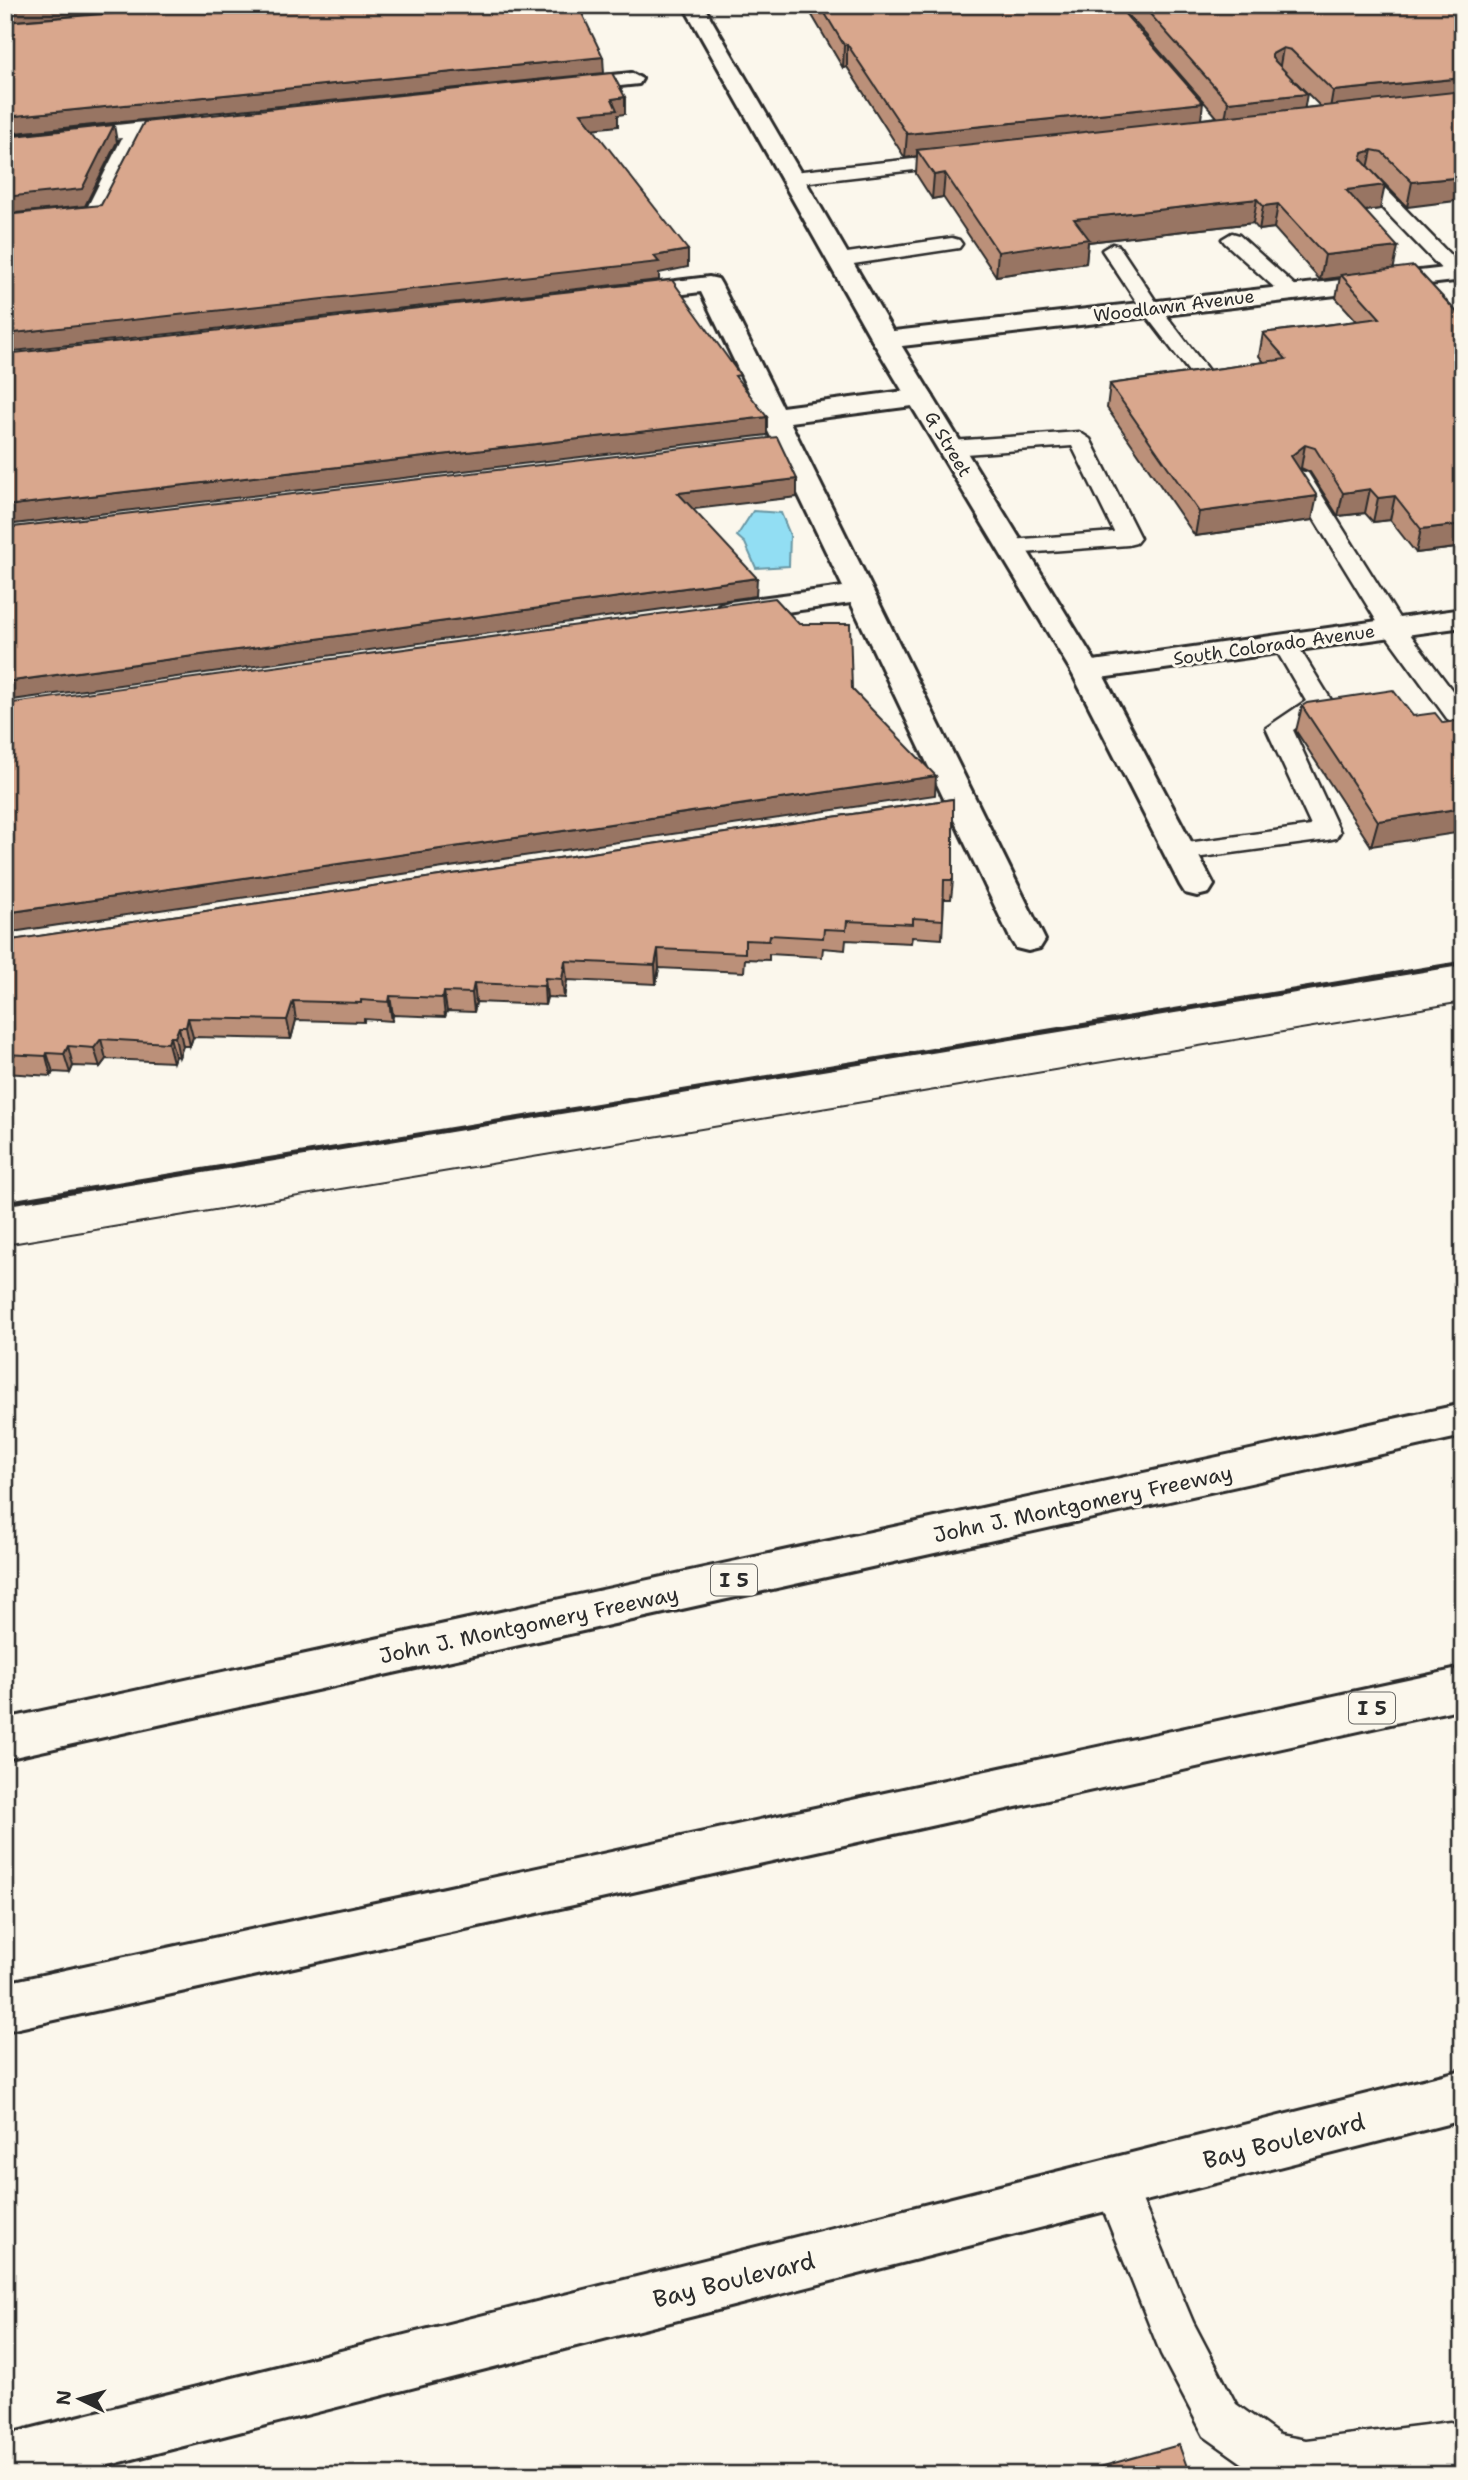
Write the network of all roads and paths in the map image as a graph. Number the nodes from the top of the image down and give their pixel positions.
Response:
1 (694, 5) edge
2 (631, 79) dead end
3 (548, 88) edge
4 (219, 121) edge
5 (137, 130) junction
6 (5, 144) edge
7 (972, 159) edge
8 (793, 178) junction
9 (1368, 182) edge
10 (5, 223) edge
11 (1232, 239) edge
12 (952, 244) dead end
13 (1112, 250) edge
14 (840, 260) junction
15 (1461, 275) edge
16 (1292, 293) junction
17 (599, 297) edge
18 (1151, 309) junction
19 (885, 340) junction
20 (1210, 386) edge
21 (920, 397) junction
22 (772, 415) junction
23 (785, 443) junction
24 (758, 447) edge
25 (951, 448) junction
26 (1300, 478) edge
27 (1011, 547) junction
28 (862, 593) junction
29 (696, 616) edge
30 (1463, 618) edge
31 (1393, 628) junction
32 (1284, 643) junction
33 (1086, 671) junction
34 (1463, 723) edge
35 (1180, 852) junction
36 (1197, 885) dead end
37 (1028, 940) dead end
38 (1463, 1420) edge
39 (1463, 1688) edge
40 (5, 1739) edge
41 (5, 2007) edge
42 (1463, 2095) edge
43 (1114, 2184) junction
44 (1450, 2445) dead end
45 (5, 2463) edge

1 - 8 main road, G Street
2 - 3 main road
4 - 5 main road
5 - 6 main road
5 - 10 main road
7 - 8 lane
8 - 14 main road, G Street
9 - 15 lane
11 - 16 lane
12 - 14 lane
13 - 18 lane
14 - 19 main road, G Street
15 - 16 main road, Woodlawn Avenue
16 - 18 main road, Woodlawn Avenue
17 - 22 main road
18 - 19 main road, Woodlawn Avenue
18 - 20 lane
19 - 21 main road, G Street
21 - 22 main road
21 - 25 main road, G Street
22 - 23 main road
23 - 24 main road
23 - 28 main road
25 - 27 main road, G Street
25 - 27 lane
26 - 31 lane
27 - 33 main road, G Street
28 - 29 main road
28 - 37 main road
30 - 31 main road, South Colorado Avenue
31 - 32 main road, South Colorado Avenue
31 - 34 lane
32 - 33 main road, South Colorado Avenue
32 - 35 lane
33 - 35 main road, G Street
35 - 36 main road, G Street
38 - 40 main road, John J. Montgomery Freeway / I 5
39 - 41 main road, I 5
42 - 43 main road, Bay Boulevard
43 - 44 lane
43 - 45 main road, Bay Boulevard

